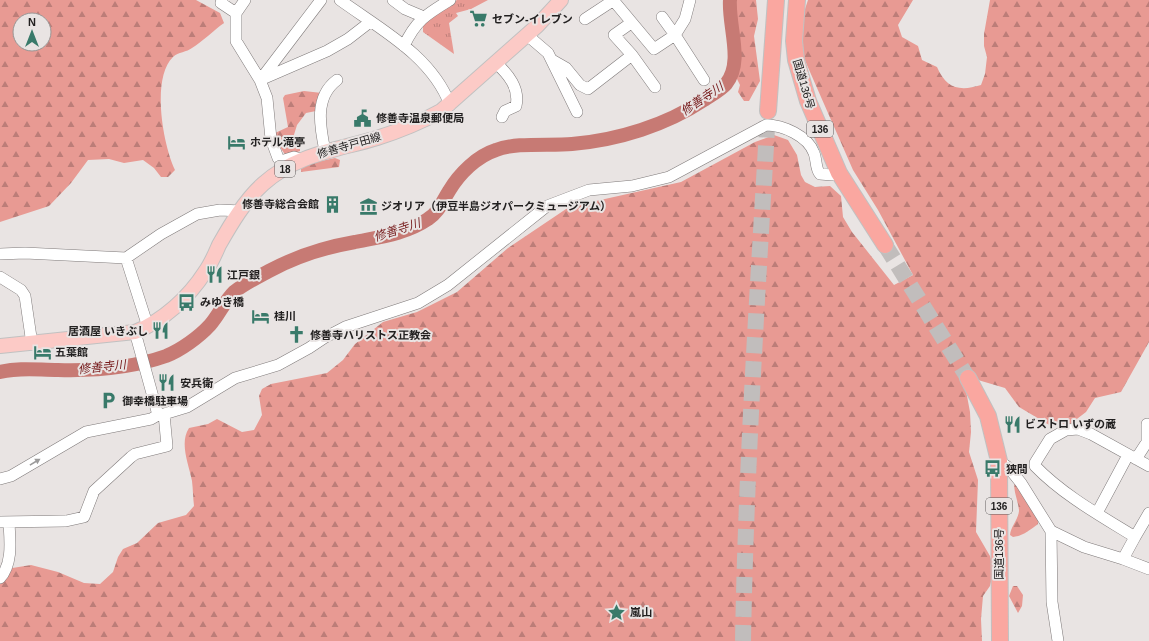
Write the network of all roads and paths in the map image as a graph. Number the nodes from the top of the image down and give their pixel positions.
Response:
1 (245, 0) edge
2 (321, 0) edge
3 (340, 0) edge
4 (393, 0) edge
5 (561, 0) edge
6 (614, 0) edge
7 (690, 0) edge
8 (797, 0) edge
9 (220, 1) edge
10 (447, 1) edge
11 (776, 1) edge
12 (236, 13) junction
13 (424, 17) junction
14 (662, 17) dead end
15 (585, 19) dead end
16 (370, 22) junction
17 (631, 23) junction
18 (675, 34) junction
19 (520, 37) junction
20 (404, 46) junction
21 (500, 56) junction
22 (632, 56) junction
23 (552, 60) junction
24 (260, 80) junction
25 (337, 80) dead end
26 (704, 80) dead end
27 (655, 87) dead end
28 (450, 105) junction
29 (768, 111) tunnel mouth
30 (576, 112) dead end
31 (502, 117) dead end
32 (325, 151) junction
33 (304, 160) junction
34 (838, 173) junction
35 (241, 211) junction
36 (885, 245) tunnel mouth
37 (0, 254) edge
38 (126, 258) junction
39 (0, 277) edge
40 (141, 335) junction
41 (32, 344) junction
42 (0, 346) edge
43 (968, 378) tunnel mouth
44 (161, 414) junction
45 (1147, 424) dead end
46 (1132, 457) junction
47 (998, 461) junction
48 (1149, 466) edge
49 (0, 479) edge
50 (1097, 513) junction
51 (1149, 513) edge
52 (5, 522) edge
53 (1051, 531) junction
54 (1136, 537) junction
55 (1123, 559) junction
56 (1149, 569) edge
57 (0, 578) edge
58 (1000, 641) edge
59 (1058, 641) edge

1 - 12 street
2 - 24 street
3 - 16 street
4 - 13 street
5 - 19 main road, 修善寺戸田線 / 18
6 - 15 street
6 - 17 street
7 - 18 street
8 - 34 highway, 国道136号 / 136
9 - 12 street
10 - 13 street
11 - 29 highway
12 - 24 street
13 - 20 street
14 - 18 street
16 - 20 street
16 - 24 street
17 - 18 street
17 - 22 street
18 - 26 street
19 - 21 main road, 修善寺戸田線 / 18
19 - 23 street
20 - 28 street
21 - 28 main road, 修善寺戸田線 / 18
21 - 31 street
22 - 23 street
22 - 27 street
23 - 30 street
24 - 33 street
25 - 32 street
28 - 32 main road, 修善寺戸田線 / 18
32 - 33 main road, 修善寺戸田線 / 18
33 - 35 main road, 修善寺戸田線 / 18
34 - 36 highway, 国道136号 / 136
34 - 44 street
35 - 38 street
35 - 40 main road, 修善寺戸田線 / 18
37 - 38 street
38 - 40 street
39 - 41 street
40 - 41 main road
40 - 44 street
41 - 42 main road
43 - 47 highway, 国道136号 / 136
49 -> 44 street
44 - 52 street
45 - 46 street
46 - 48 street
46 - 50 street
46 - 50 street
47 - 53 street
47 - 58 highway, 国道136号 / 136
50 - 54 street
51 - 54 street
52 - 57 street
53 - 55 street
53 - 59 street
54 - 55 street
55 - 56 street

